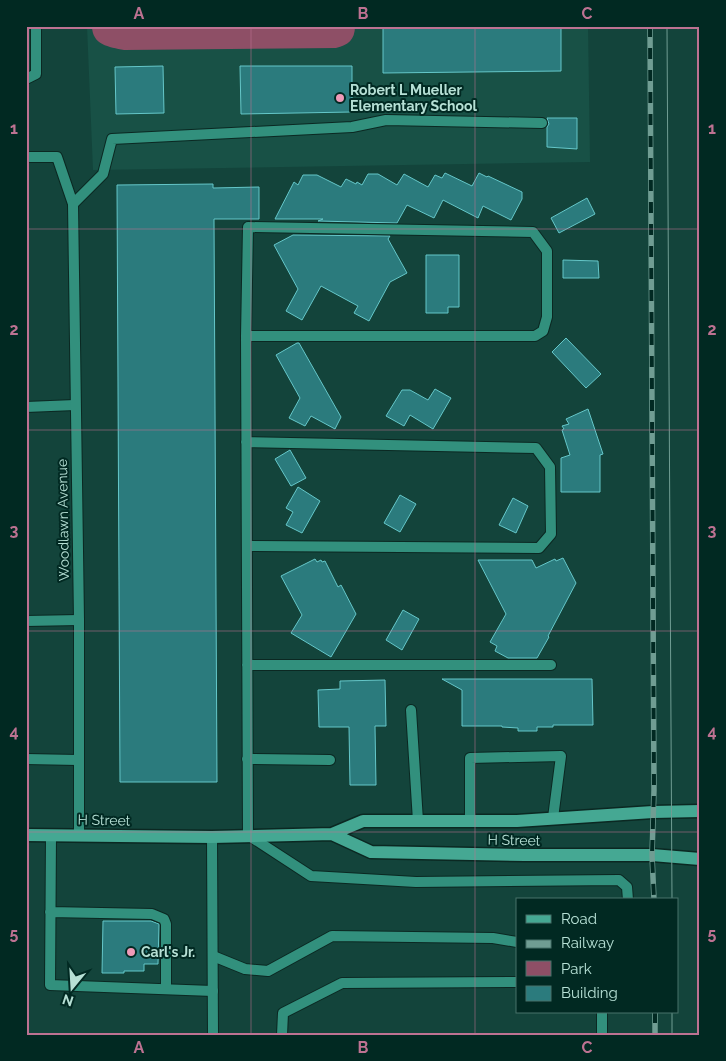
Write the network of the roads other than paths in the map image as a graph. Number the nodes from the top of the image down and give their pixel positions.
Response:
1 (36, 26) edge
2 (26, 79) edge
3 (542, 123) dead end
4 (26, 157) edge
5 (73, 204) junction
6 (246, 336) junction
7 (75, 405) junction
8 (26, 406) edge
9 (246, 442) junction
10 (247, 546) junction
11 (79, 620) junction
12 (26, 621) edge
13 (248, 665) junction
14 (551, 665) dead end
15 (411, 710) dead end
16 (26, 759) edge
17 (247, 759) junction
18 (78, 760) junction
19 (330, 760) dead end
20 (700, 811) edge
21 (553, 818) junction
22 (418, 821) junction
23 (470, 821) junction
24 (332, 834) junction
25 (26, 835) edge
26 (52, 835) junction
27 (79, 835) junction
28 (248, 835) junction
29 (212, 837) junction
30 (700, 859) edge
31 (628, 898) edge
32 (50, 912) junction
33 (516, 942) edge
34 (213, 956) junction
35 (516, 982) edge
36 (166, 989) junction
37 (213, 991) junction
38 (602, 1014) edge
39 (213, 1035) edge
40 (282, 1035) edge
41 (602, 1035) edge

1 - 2 street
3 - 5 street
4 - 5 street, Woodlawn Avenue
5 - 7 street, Woodlawn Avenue
6 - 6 street
6 - 9 street
7 - 8 street
7 - 11 street, Woodlawn Avenue
9 - 10 street
9 - 10 street
10 - 13 street
11 - 12 street
11 - 18 street, Woodlawn Avenue
13 - 14 street
13 - 17 street
15 - 22 street
16 - 18 street
17 - 19 street
17 - 28 street
18 - 27 street, Woodlawn Avenue
20 - 21 main road, H Street
21 - 23 main road, H Street
21 - 23 street
22 - 23 main road, H Street
22 - 24 main road, H Street
24 - 28 main road, H Street
24 - 30 main road, H Street
25 - 26 main road, H Street
26 - 27 main road, H Street
26 - 32 street
27 - 29 main road, H Street
28 - 29 main road, H Street
28 - 31 street
29 - 34 street
32 - 36 street
32 - 36 street
33 - 34 street
34 - 37 street
35 - 40 street
36 - 37 street
37 - 39 street
38 - 41 street

